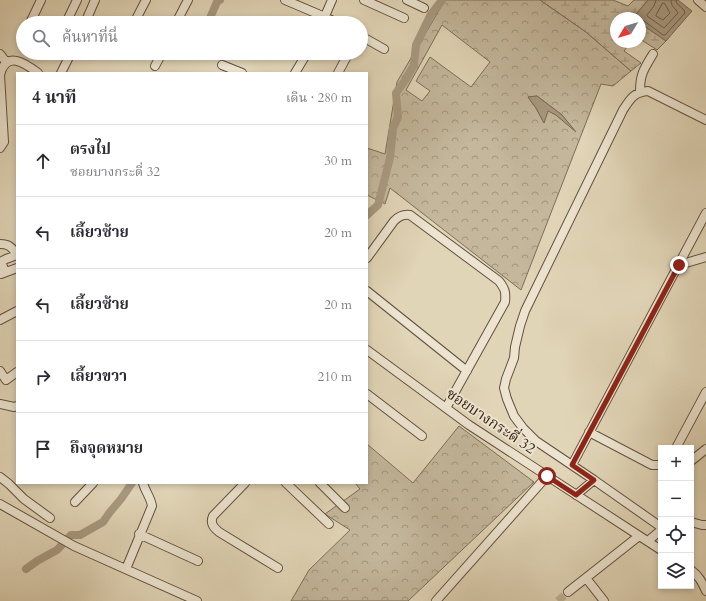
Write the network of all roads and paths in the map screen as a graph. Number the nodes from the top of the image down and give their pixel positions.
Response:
1 (42, 0) edge
2 (77, 0) edge
3 (95, 0) edge
4 (146, 0) edge
5 (188, 0) edge
6 (285, 0) edge
7 (332, 0) edge
8 (364, 0) edge
9 (407, 0) edge
10 (698, 0) edge
11 (706, 7) edge
12 (424, 8) dead end
13 (34, 16) edge
14 (69, 16) edge
15 (88, 16) edge
16 (138, 16) edge
17 (180, 16) edge
18 (316, 16) edge
19 (326, 16) edge
20 (404, 18) dead end
21 (368, 40) edge
22 (384, 49) dead end
23 (0, 54) edge
24 (654, 54) dead end
25 (68, 60) edge
26 (158, 60) edge
27 (303, 60) edge
28 (345, 60) edge
29 (6, 62) junction
30 (222, 65) dead end
31 (155, 66) dead end
32 (36, 72) edge
33 (62, 72) edge
34 (240, 72) edge
35 (296, 72) edge
36 (339, 72) edge
37 (640, 91) junction
38 (706, 120) edge
39 (0, 148) edge
40 (706, 213) edge
41 (0, 244) edge
42 (16, 253) edge
43 (16, 254) edge
44 (368, 257) edge
45 (706, 257) edge
46 (679, 265) junction
47 (16, 268) edge
48 (2, 273) edge
49 (368, 292) edge
50 (16, 312) edge
51 (0, 320) edge
52 (368, 351) edge
53 (0, 371) edge
54 (467, 371) junction
55 (16, 373) edge
56 (706, 392) edge
57 (368, 395) edge
58 (0, 404) edge
59 (16, 406) edge
60 (446, 408) junction
61 (589, 432) junction
62 (422, 436) dead end
63 (678, 445) edge
64 (706, 449) edge
65 (694, 459) edge
66 (572, 465) junction
67 (658, 465) edge
68 (547, 476) junction
69 (0, 477) edge
70 (594, 480) junction
71 (93, 484) edge
72 (143, 484) edge
73 (244, 484) edge
74 (287, 484) edge
75 (321, 484) edge
76 (576, 495) junction
77 (75, 502) dead end
78 (0, 504) edge
79 (345, 508) dead end
80 (50, 518) dead end
81 (694, 523) edge
82 (329, 524) dead end
83 (706, 525) edge
84 (658, 526) edge
85 (658, 531) edge
86 (140, 534) junction
87 (639, 536) junction
88 (648, 542) junction
89 (658, 548) edge
90 (198, 561) dead end
91 (278, 568) dead end
92 (126, 569) junction
93 (694, 572) edge
94 (586, 578) junction
95 (706, 590) edge
96 (568, 592) tunnel mouth
97 (197, 601) edge
98 (436, 601) edge
99 (604, 601) edge

1 - 13 street
2 - 14 street
3 - 15 street
4 - 16 street
5 - 17 street
6 - 18 street
7 - 19 street
8 - 20 street
9 - 12 street
10 - 11 street
21 - 22 street
23 - 29 street
24 - 37 street
25 - 33 street
26 - 31 street
27 - 35 street
28 - 36 street
29 - 32 street
29 - 39 street
30 - 34 street
37 - 38 street
37 - 66 street
40 - 46 street
41 - 42 street
43 - 48 street
44 - 54 street
45 - 46 street
46 - 61 street
47 - 48 street
49 - 54 street
50 - 51 street
52 - 60 street, ซอยบางกระดี่ 32
53 - 55 street
54 - 60 street
56 - 63 street
57 - 62 street
58 - 59 street
60 - 68 street, ซอยบางกระดี่ 32
61 - 66 street
61 - 67 street
64 - 65 street
66 - 70 street
68 - 76 street, ซอยบางกระดี่ 32
68 - 98 street
69 - 80 street
70 - 76 street
70 - 84 street
71 - 77 street
72 - 86 street
73 - 91 street
74 - 82 street
75 - 79 street
76 - 87 street, ซอยบางกระดี่ 32
78 - 92 street
81 - 83 street
85 - 88 street
86 - 90 street
86 - 92 street
87 - 88 street, ซอยบางกระดี่ 32
87 - 94 street
88 - 89 street, ซอยบางกระดี่ 32
92 - 97 street
93 - 95 street
94 - 96 street
94 - 99 street

